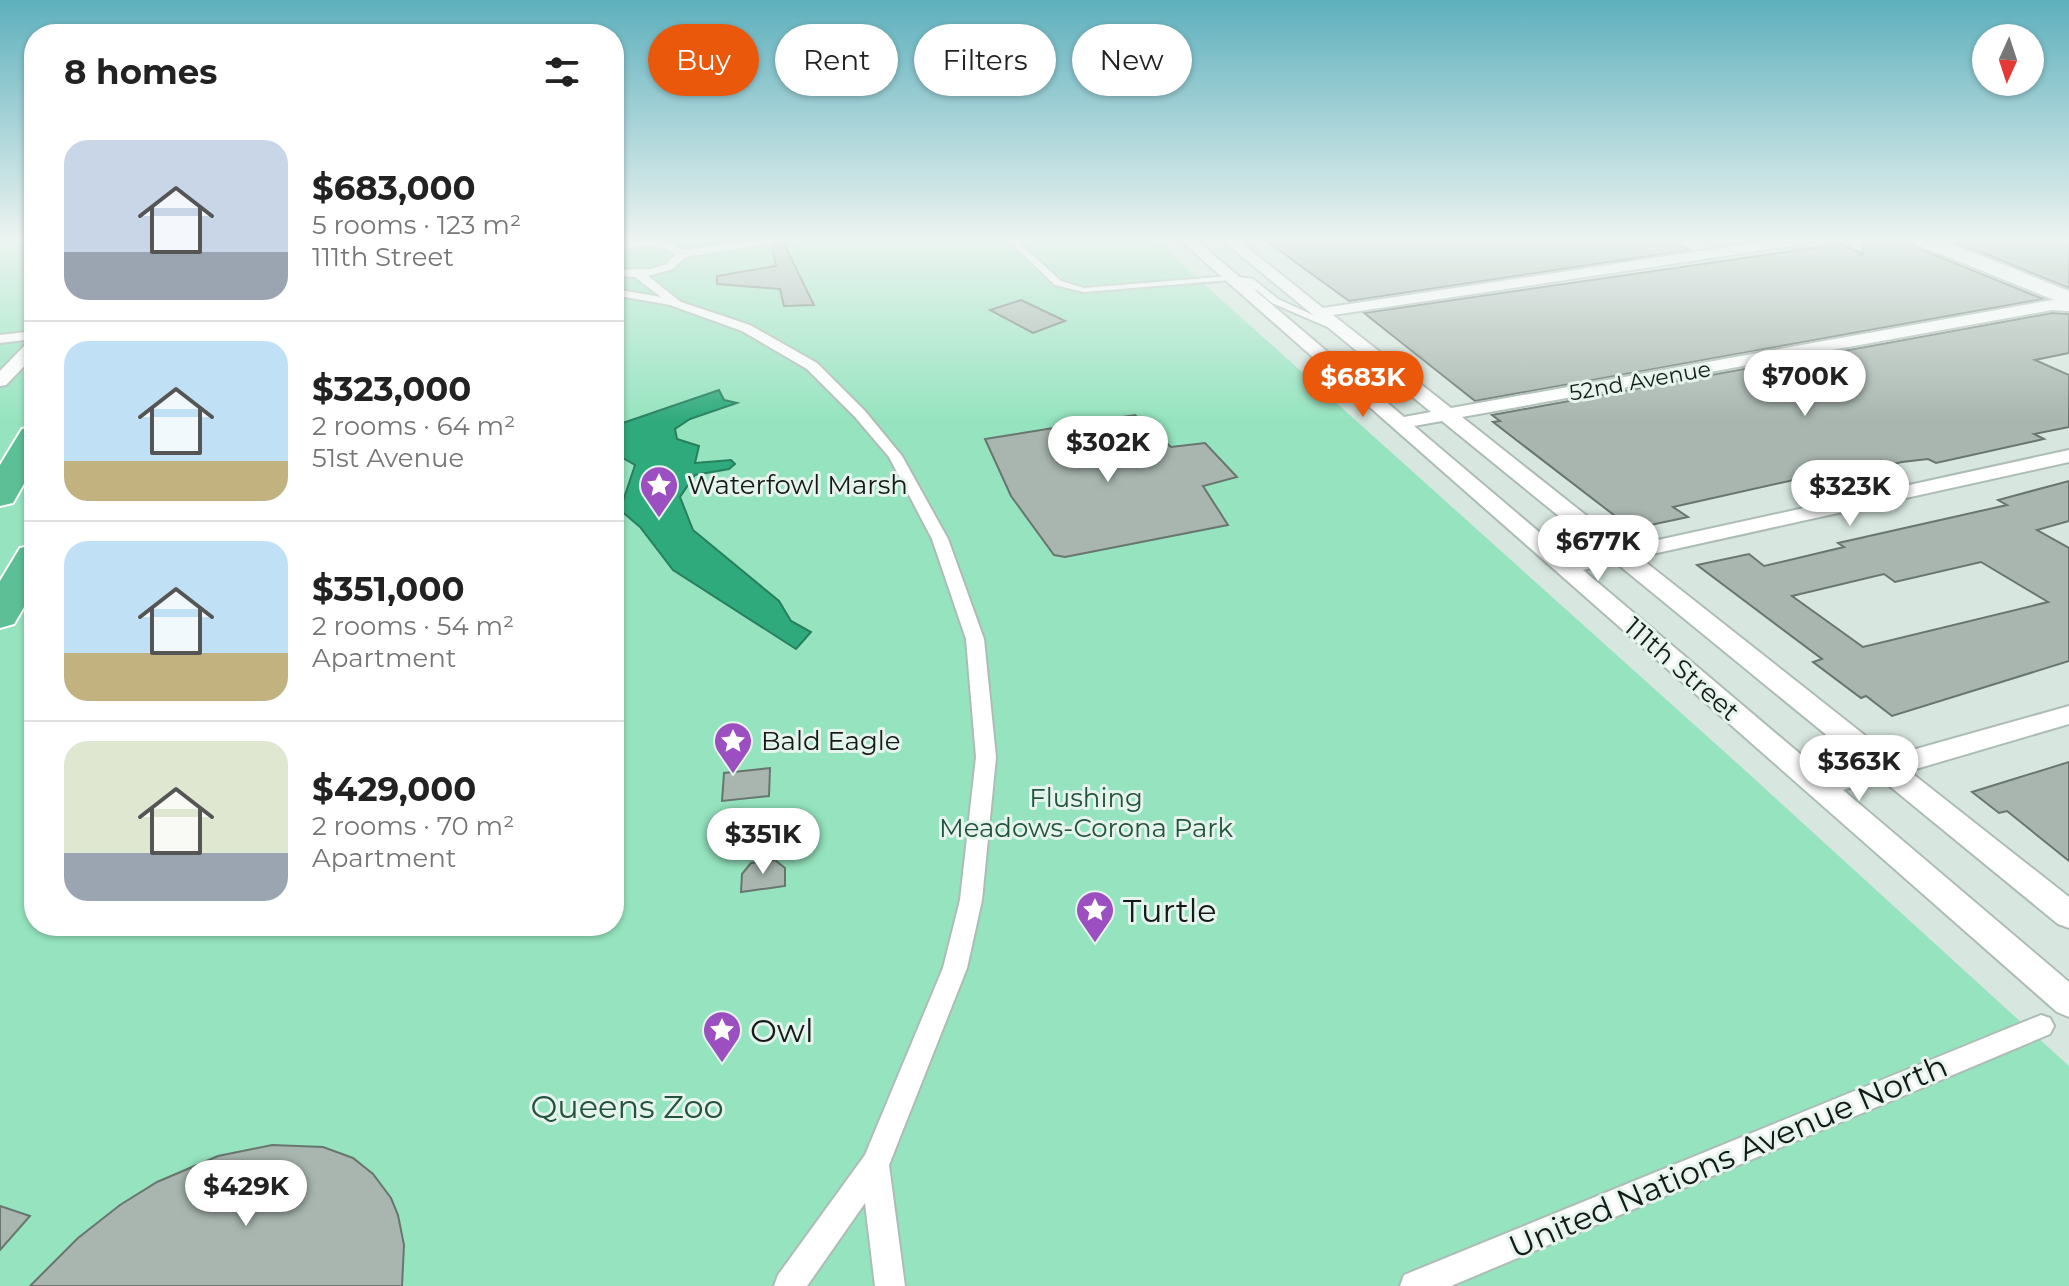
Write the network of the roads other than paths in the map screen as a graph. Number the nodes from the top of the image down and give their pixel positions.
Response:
1 (656, 300) edge
2 (672, 300) edge
3 (1255, 300) edge
4 (1274, 300) edge
5 (1302, 300) edge
6 (1404, 300) edge
7 (677, 304) junction
8 (2069, 306) edge
9 (1318, 313) junction
10 (1337, 328) junction
11 (24, 336) edge
12 (0, 339) edge
13 (24, 356) edge
14 (0, 381) edge
15 (1446, 416) junction
16 (1400, 423) junction
17 (24, 454) edge
18 (2069, 456) edge
19 (24, 463) edge
20 (0, 497) edge
21 (1622, 555) junction
22 (1565, 567) junction
23 (24, 573) edge
24 (0, 615) edge
25 (2069, 715) edge
26 (1887, 769) junction
27 (1818, 787) junction
28 (2069, 915) edge
29 (2069, 1002) edge
30 (2041, 1026) dead end
31 (875, 1165) junction
32 (789, 1286) edge
33 (890, 1286) edge
34 (1415, 1286) edge

1 - 7 street
2 - 7 street
3 - 16 street, 111th Street
4 - 10 lane
5 - 9 street, 111th Street
6 - 9 street
7 - 31 street
8 - 15 street, 52nd Avenue
9 - 10 street, 111th Street
10 - 15 street, 111th Street
11 - 12 street
13 - 14 street
15 - 16 street, 52nd Avenue
15 - 21 street, 111th Street
16 - 22 street, 111th Street
17 - 20 highway
18 - 21 street
19 - 20 highway
21 - 22 street
21 - 26 street, 111th Street
22 - 27 street, 111th Street
23 - 24 highway
25 - 26 street
26 - 27 street
26 - 28 street, 111th Street
27 - 29 street, 111th Street
30 - 34 street, United Nations Avenue North
31 - 32 street
31 - 33 street

